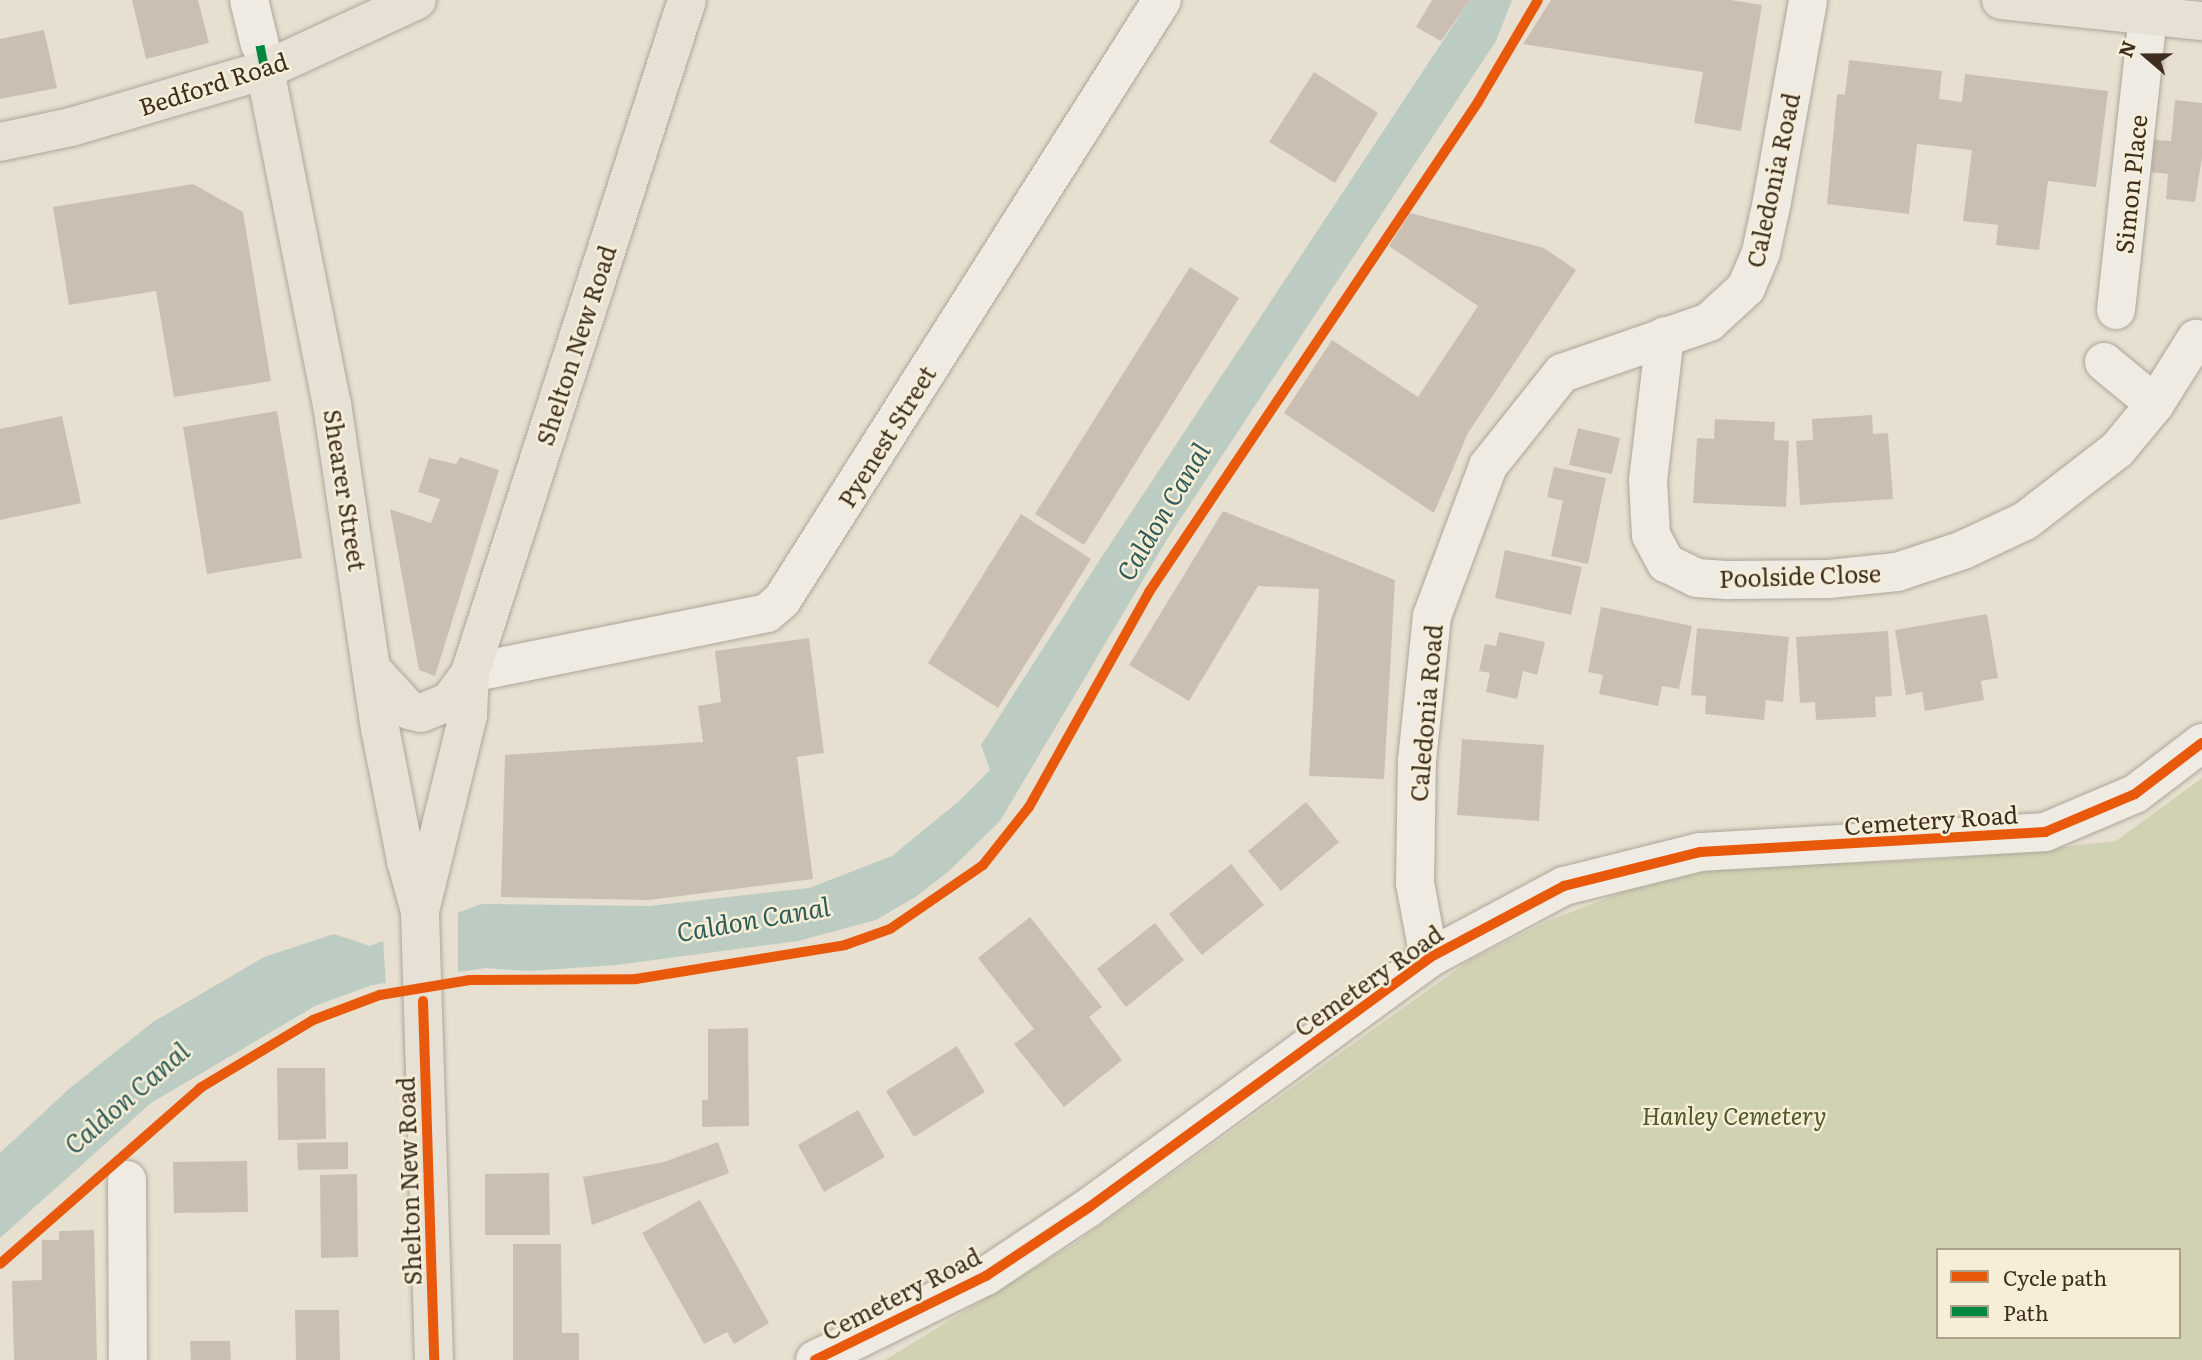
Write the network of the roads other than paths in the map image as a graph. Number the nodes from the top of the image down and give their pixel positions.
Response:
1 (249, 0) edge
2 (417, 0) edge
3 (1162, 0) edge
4 (1808, 0) edge
5 (2001, 0) edge
6 (683, 6) edge
7 (2148, 16) junction
8 (2202, 21) edge
9 (262, 57) junction
10 (0, 142) edge
11 (2116, 310) dead end
12 (1665, 336) junction
13 (2196, 339) dead end
14 (2104, 362) dead end
15 (2155, 404) junction
16 (375, 673) junction
17 (470, 673) junction
18 (2202, 743) edge
19 (420, 911) junction
20 (1429, 958) junction
21 (127, 1180) dead end
22 (128, 1360) edge
23 (434, 1360) edge
24 (815, 1360) edge

1 - 9 street
2 - 9 main road, Bedford Road
3 - 17 street, Pyenest Street
4 - 12 street, Caledonia Road
5 - 7 main road
6 - 17 main road, Shelton New Road
7 - 8 main road
7 - 11 street, Simon Place
9 - 10 main road, Bedford Road
9 - 16 main road, Shearer Street
12 - 15 street, Poolside Close
12 - 20 street, Caledonia Road
13 - 15 street, Poolside Close
14 - 15 street
16 - 17 main road, Shelton New Road
16 - 19 main road, Shearer Street
17 - 19 main road, Shelton New Road
18 - 20 street, Cemetery Road
19 - 23 main road, Shelton New Road
20 - 24 street, Cemetery Road
21 - 22 street

